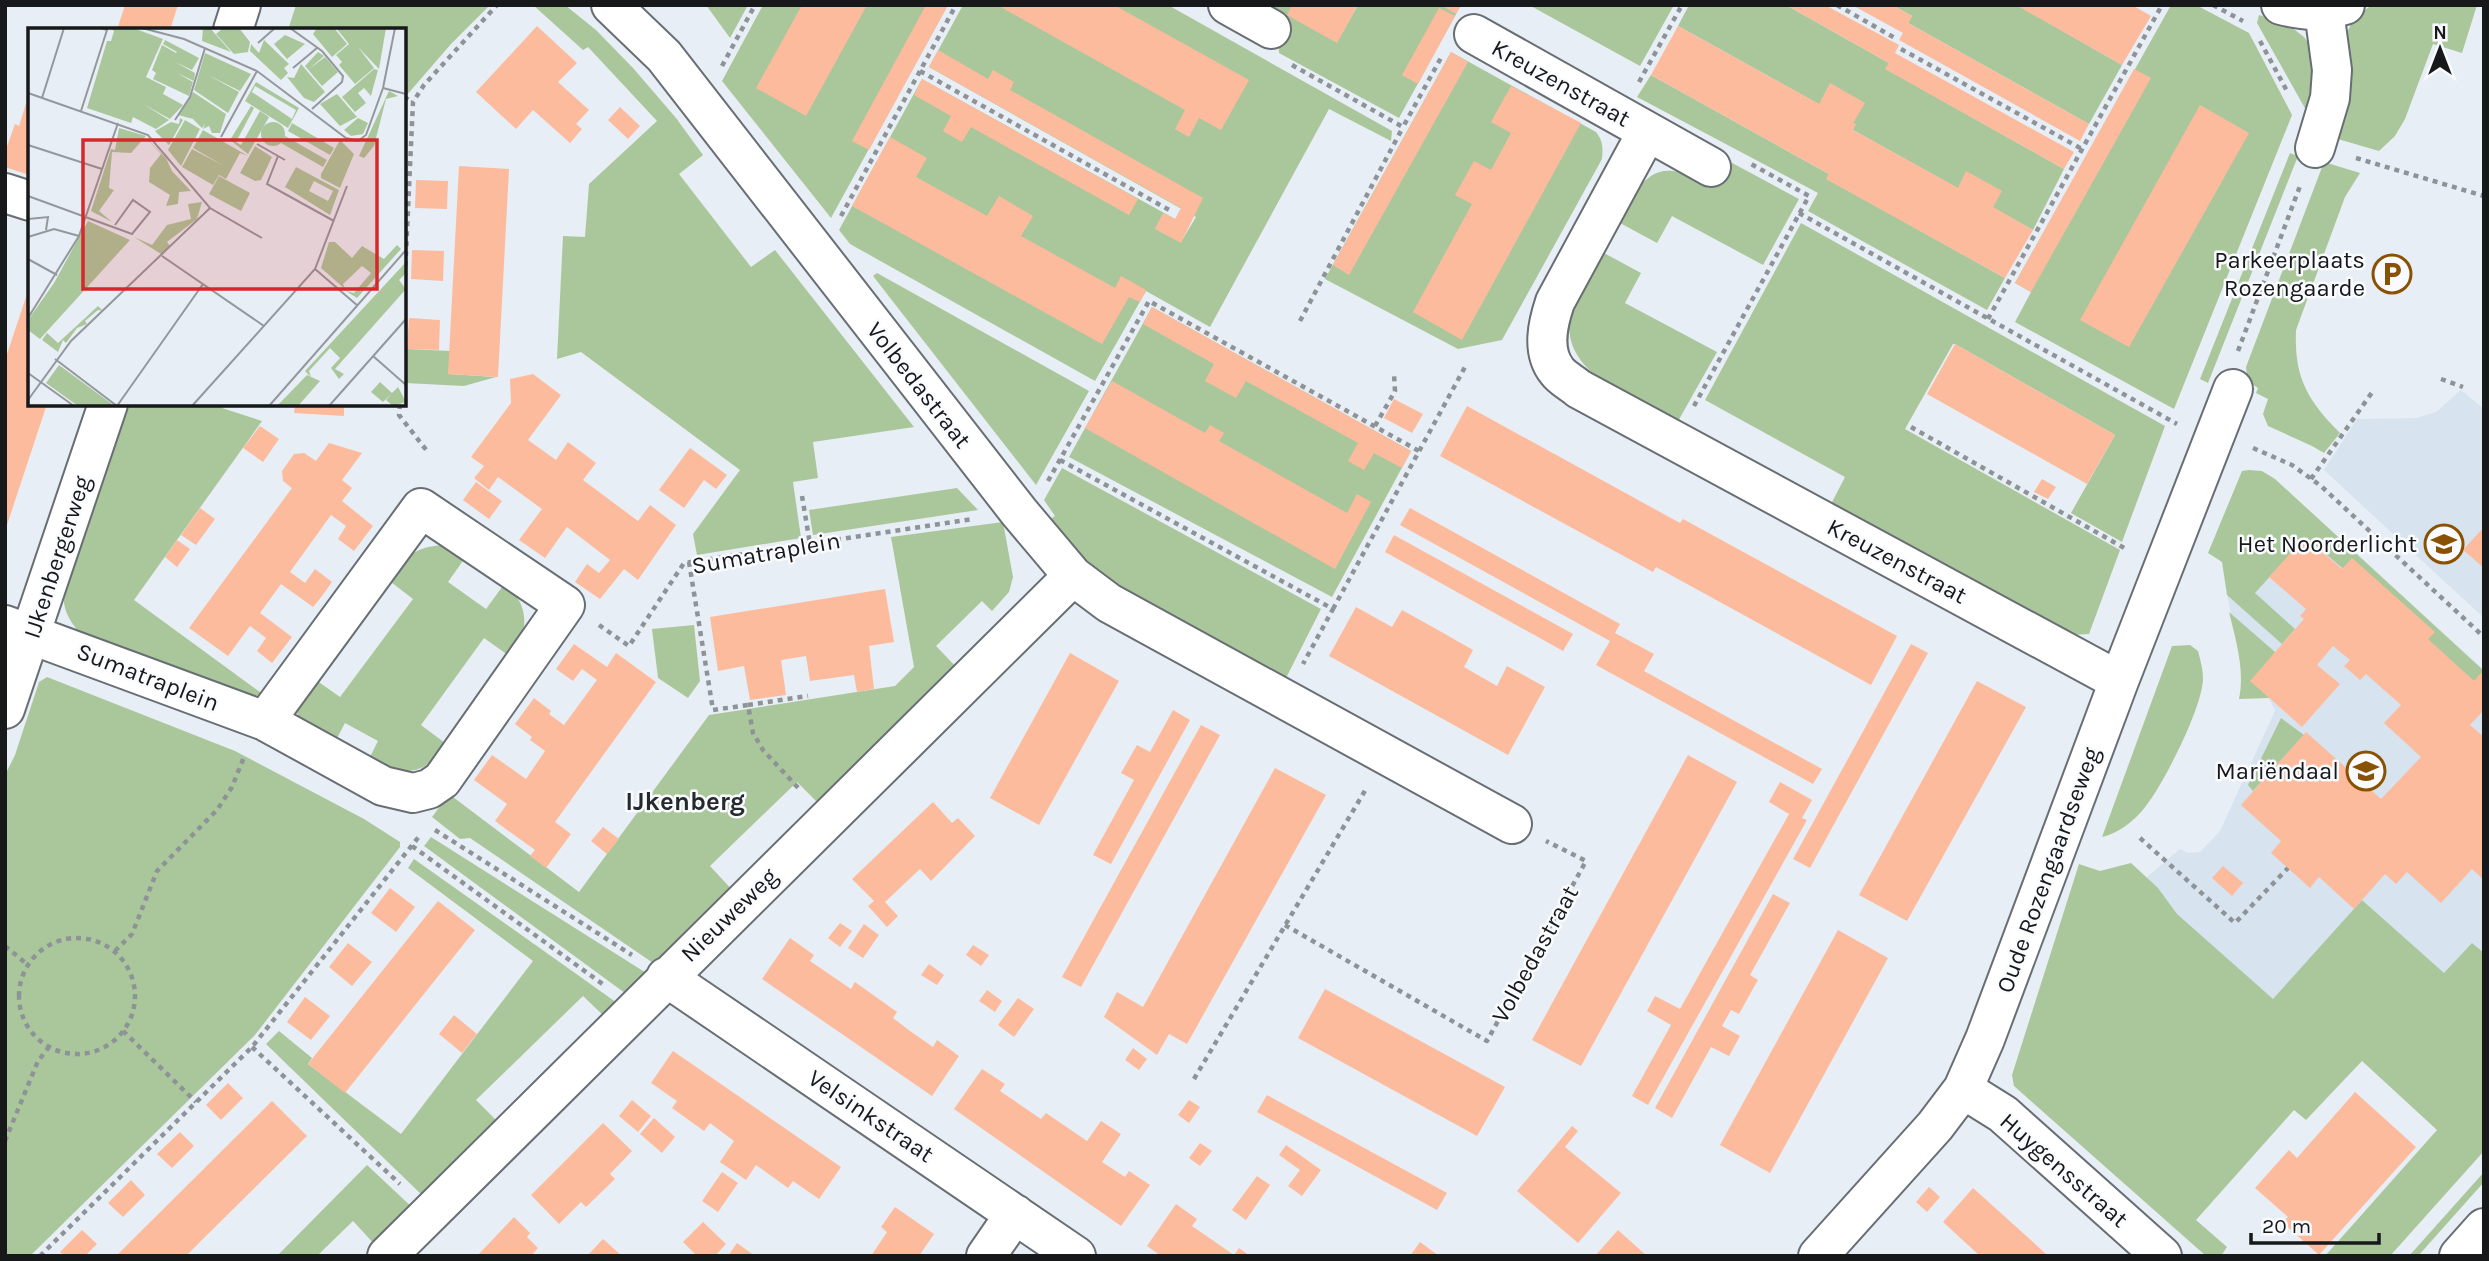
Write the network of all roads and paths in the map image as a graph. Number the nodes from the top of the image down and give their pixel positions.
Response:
1 (241, 5) edge
2 (497, 5) edge
3 (611, 5) edge
4 (755, 5) edge
5 (956, 5) edge
6 (1228, 5) edge
7 (1682, 5) edge
8 (1837, 5) edge
9 (2162, 5) edge
10 (2213, 5) edge
11 (2335, 8) edge
12 (2266, 15) edge
13 (234, 28) edge
14 (1271, 29) joint
15 (1474, 34) joint
16 (2257, 37) dead end
17 (1895, 38) dead end
18 (1901, 49) dead end
19 (920, 71) junction
20 (2288, 92) dead end
21 (406, 98) edge
22 (413, 102) junction
23 (701, 104) junction
24 (1634, 124) junction
25 (1403, 127) junction
26 (2315, 148) junction
27 (2082, 149) junction
28 (1749, 163) dead end
29 (1711, 167) dead end
30 (5, 193) edge
31 (2484, 196) edge
32 (28, 200) edge
33 (1171, 211) dead end
34 (1799, 214) junction
35 (406, 253) edge
36 (819, 257) junction
37 (1740, 307) dead end
38 (1746, 310) junction
39 (1988, 319) junction
40 (1300, 321) dead end
41 (1465, 367) dead end
42 (1394, 374) dead end
43 (2441, 379) dead end
44 (2463, 387) dead end
45 (2233, 389) joint
46 (2374, 391) dead end
47 (107, 406) edge
48 (400, 406) edge
49 (1375, 426) junction
50 (1911, 427) dead end
51 (2214, 438) junction
52 (1675, 441) junction
53 (427, 451) dead end
54 (1419, 451) junction
55 (1060, 460) junction
56 (2312, 479) junction
57 (802, 496) dead end
58 (1019, 512) junction
59 (810, 544) junction
60 (2126, 549) dead end
61 (689, 562) junction
62 (1073, 576) junction
63 (565, 605) junction
64 (1333, 609) junction
65 (18, 629) edge
66 (2484, 638) edge
67 (2119, 681) junction
68 (808, 696) dead end
69 (1284, 699) junction
70 (748, 705) junction
71 (5, 709) edge
72 (256, 736) junction
73 (1386, 755) junction
74 (827, 819) junction
75 (1513, 824) joint
76 (2140, 838) dead end
77 (412, 846) junction
78 (2288, 868) dead end
79 (1285, 925) junction
80 (5, 946) edge
81 (115, 951) junction
82 (28, 965) junction
83 (666, 977) junction
84 (636, 1009) junction
85 (123, 1031) junction
86 (50, 1046) junction
87 (252, 1046) junction
88 (1194, 1079) dead end
89 (1963, 1088) junction
90 (196, 1102) junction
91 (5, 1142) edge
92 (430, 1212) junction
93 (1015, 1214) junction
94 (2484, 1228) edge
95 (40, 1256) edge
96 (387, 1256) edge
97 (986, 1256) edge
98 (1076, 1256) edge
99 (1818, 1256) edge
100 (2162, 1256) edge
101 (2459, 1256) edge

1 - 13 street
2 - 22 path
3 - 23 street, Volbedastraat
4 - 23 path
5 - 19 path
6 - 14 street
7 - 24 path
8 - 17 path
9 - 27 path
10 - 12 path
11 - 12 street
11 - 26 street
14 - 25 path
15 - 24 street, Kreuzenstraat
15 - 25 path
16 - 20 path
18 - 27 path
19 - 33 path
19 - 36 path
21 - 22 path
22 - 35 path
23 - 36 street, Volbedastraat
24 - 29 street, Kreuzenstraat
24 - 52 street, Kreuzenstraat
25 - 40 path
26 - 31 path
26 - 45 path
27 - 39 path
28 - 34 path
30 - 32 street
34 - 38 path
34 - 39 path
36 - 58 street, Volbedastraat
37 - 38 path
38 - 52 path
39 - 51 path
41 - 54 path
42 - 49 path
43 - 44 path
45 - 51 street, Oude Rozengaardseweg
46 - 56 path
47 - 65 street, IJkenbergerweg
48 - 53 path
49 - 54 path
49 - 55 path
50 - 60 path
51 - 56 path
51 - 67 street, Oude Rozengaardseweg
52 - 67 street, Kreuzenstraat
54 - 64 path
55 - 58 path
55 - 64 path
56 - 66 path
57 - 59 path
58 - 59 path, Sumatraplein
58 - 62 street, Volbedastraat
59 - 61 path, Sumatraplein
61 - 63 path, Sumatraplein
61 - 70 path
62 - 69 street, Volbedastraat
62 - 74 street, Nieuweweg
63 - 72 street, Sumatraplein
63 - 72 street
64 - 69 path
65 - 71 street, IJkenbergerweg
65 - 72 street, Sumatraplein
67 - 89 street, Oude Rozengaardseweg
68 - 70 path
69 - 73 street, Volbedastraat
70 - 74 path
72 - 81 path
73 - 75 street, Volbedastraat
73 - 79 path
74 - 83 street, Nieuweweg
75 - 79 path, Volbedastraat
76 - 78 path
77 - 83 path
77 - 84 path
77 - 87 path
79 - 88 path
80 - 82 path
81 - 82 path
81 - 85 path
82 - 86 path
83 - 84 street, Nieuweweg
83 - 93 street, Velsinkstraat
84 - 92 street, Nieuweweg
85 - 86 path
85 - 90 path
86 - 91 path
87 - 90 path
87 - 92 path
89 - 99 street, Oude Rozengaardseweg
89 - 100 street, Huygensstraat
90 - 95 path
92 - 96 street, Nieuweweg
93 - 97 street
93 - 98 street, Velsinkstraat
94 - 101 street

